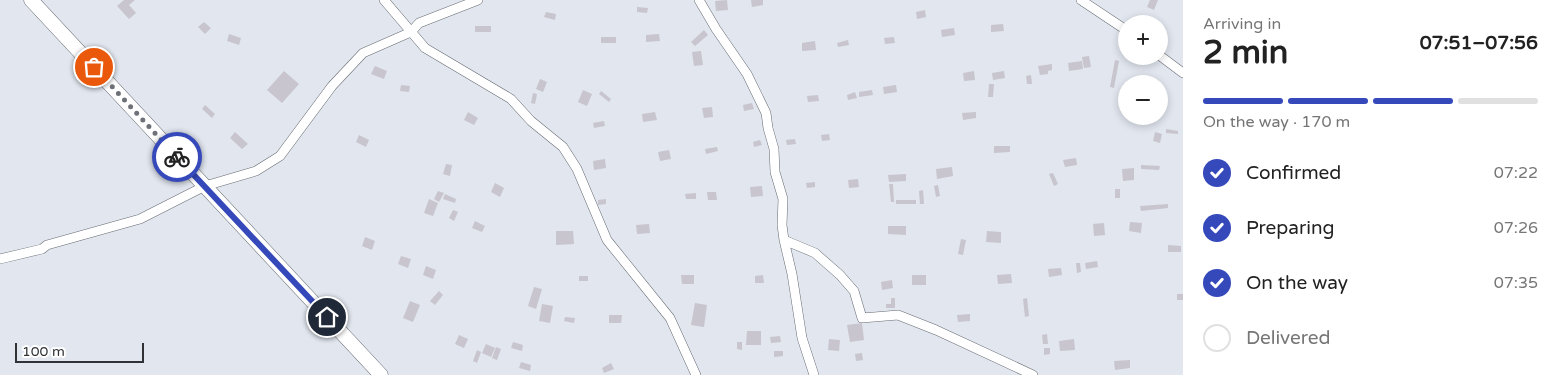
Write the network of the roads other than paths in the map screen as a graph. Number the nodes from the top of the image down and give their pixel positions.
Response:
1 (31, 0) edge
2 (384, 0) edge
3 (478, 0) edge
4 (699, 0) edge
5 (1081, 0) edge
6 (1118, 25) edge
7 (411, 32) junction
8 (1168, 62) edge
9 (1183, 73) edge
10 (205, 186) junction
11 (784, 240) junction
12 (0, 259) edge
13 (381, 375) edge
14 (696, 375) edge
15 (814, 375) edge
16 (1033, 375) edge

1 - 10 main road
2 - 7 street
3 - 7 street
4 - 11 street
5 - 6 street
7 - 10 street
7 - 14 street
8 - 9 street
10 - 12 street
10 - 13 main road
11 - 15 street
11 - 16 street

